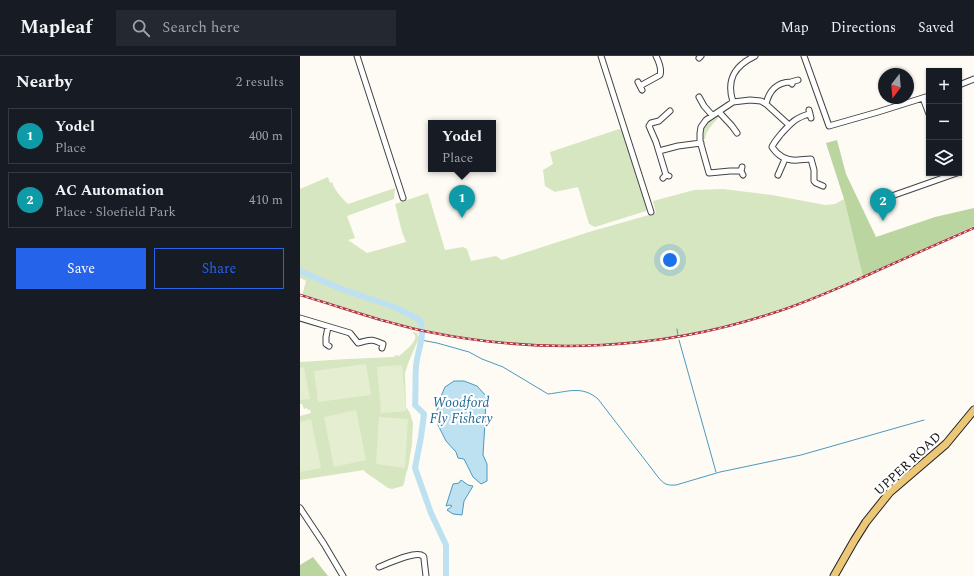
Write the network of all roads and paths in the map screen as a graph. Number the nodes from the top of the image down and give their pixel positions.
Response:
1 (357, 56) edge
2 (601, 56) edge
3 (658, 56) edge
4 (755, 56) edge
5 (804, 56) edge
6 (974, 79) edge
7 (798, 80) dead end
8 (962, 84) edge
9 (640, 86) dead end
10 (700, 97) dead end
11 (926, 97) edge
12 (733, 102) junction
13 (766, 104) junction
14 (670, 111) dead end
15 (719, 112) junction
16 (810, 114) dead end
17 (712, 115) junction
18 (789, 125) junction
19 (738, 134) dead end
20 (701, 143) junction
21 (659, 151) junction
22 (785, 159) junction
23 (742, 171) dead end
24 (666, 176) dead end
25 (779, 176) dead end
26 (945, 176) edge
27 (824, 188) dead end
28 (403, 198) dead end
29 (886, 198) dead end
30 (651, 212) dead end
31 (300, 318) edge
32 (328, 326) junction
33 (383, 344) dead end
34 (326, 345) dead end
35 (974, 410) edge
36 (300, 508) edge
37 (382, 568) dead end
38 (343, 576) edge
39 (426, 576) edge
40 (834, 576) edge

1 - 28 street
2 - 30 street
3 - 9 street
4 - 12 street
5 - 11 street
6 - 8 street
7 - 13 street
10 - 17 street
12 - 13 street
12 - 15 street
13 - 18 street
14 - 21 street
15 - 17 street
15 - 19 street
16 - 18 street
17 - 20 street
18 - 22 street
20 - 21 street
20 - 23 street
21 - 24 street
22 - 25 street
22 - 27 street
26 - 29 street
31 - 32 street
32 - 33 street
32 - 34 street
35 - 40 main road, UPPER ROAD
36 - 38 street
37 - 39 street

